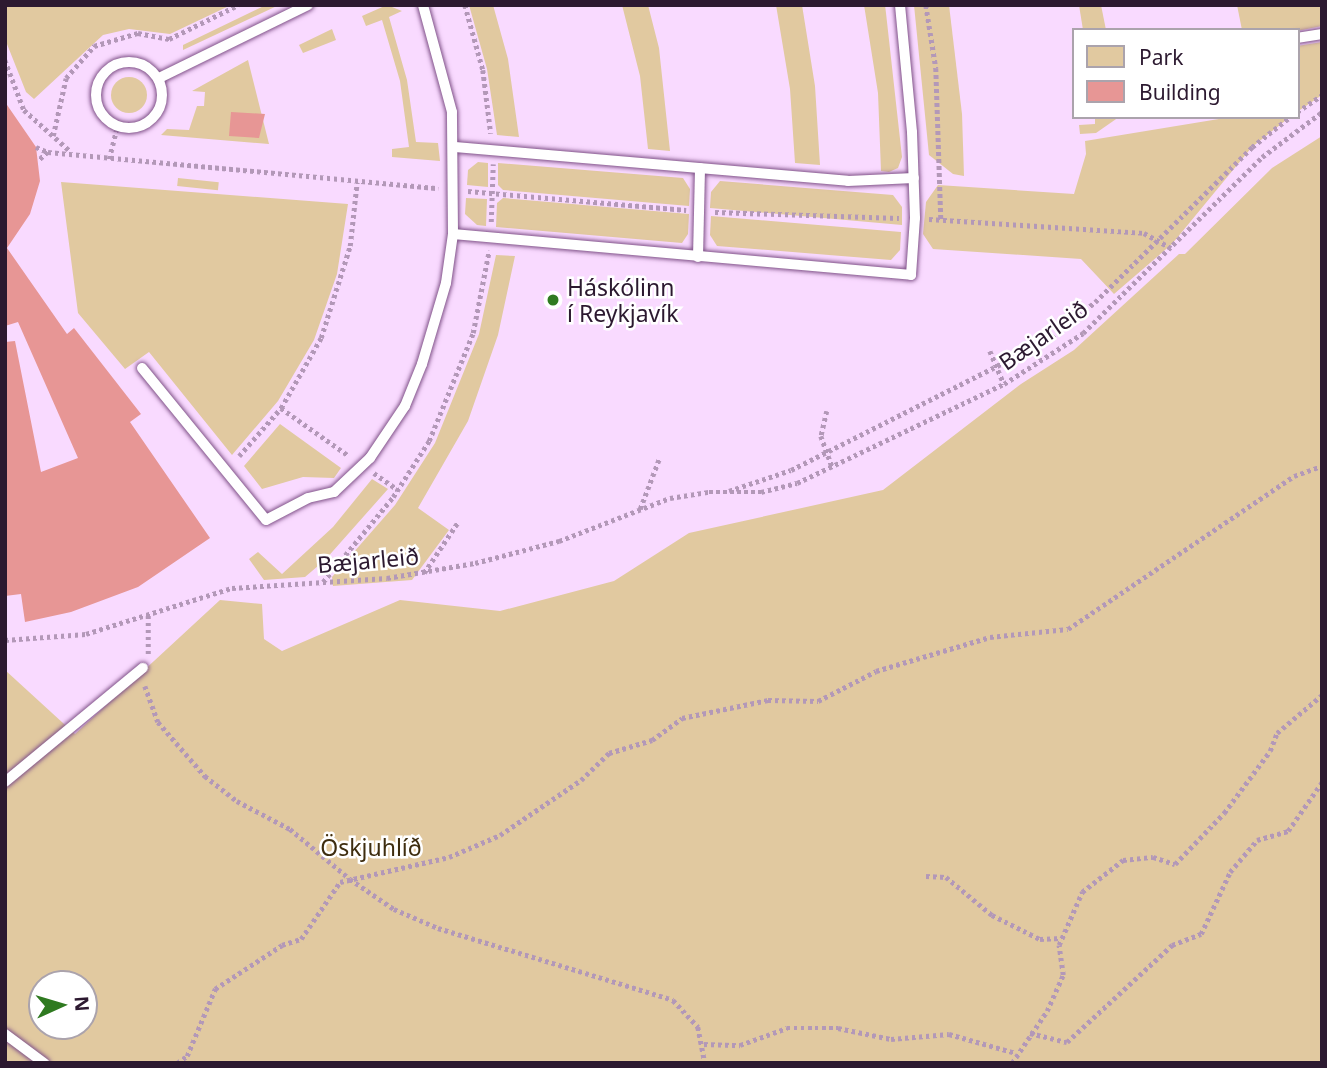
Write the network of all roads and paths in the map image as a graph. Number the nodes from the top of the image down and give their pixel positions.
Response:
1 (238, 5) edge
2 (308, 5) edge
3 (423, 5) edge
4 (901, 5) edge
5 (926, 5) edge
6 (1322, 34) edge
7 (1299, 38) edge
8 (5, 60) edge
9 (159, 78) junction
10 (1322, 95) edge
11 (1299, 111) edge
12 (1322, 112) edge
13 (1287, 119) edge
14 (117, 127) junction
15 (53, 136) junction
16 (36, 147) dead end
17 (455, 147) junction
18 (69, 151) junction
19 (48, 152) junction
20 (109, 159) junction
21 (38, 160) dead end
22 (700, 168) junction
23 (914, 178) junction
24 (357, 182) junction
25 (456, 190) junction
26 (699, 211) junction
27 (915, 218) junction
28 (941, 220) junction
29 (453, 234) junction
30 (1160, 238) junction
31 (1171, 248) junction
32 (698, 257) junction
33 (990, 351) dead end
34 (142, 368) dead end
35 (997, 369) junction
36 (1004, 384) junction
37 (281, 408) junction
38 (827, 411) dead end
39 (826, 453) junction
40 (239, 456) dead end
41 (659, 459) dead end
42 (363, 466) junction
43 (1322, 466) edge
44 (832, 467) junction
45 (398, 490) dead end
46 (729, 491) junction
47 (640, 509) junction
48 (458, 522) dead end
49 (424, 573) junction
50 (148, 614) junction
51 (5, 639) edge
52 (143, 668) junction
53 (1322, 695) edge
54 (5, 782) edge
55 (1322, 782) edge
56 (926, 876) dead end
57 (350, 879) junction
58 (1062, 938) junction
59 (1030, 1033) junction
60 (5, 1034) edge
61 (705, 1044) junction
62 (1016, 1053) junction
63 (44, 1063) edge
64 (177, 1063) edge
65 (705, 1063) edge
66 (1012, 1063) edge

1 - 15 path
2 - 9 lane
3 - 17 lane
4 - 23 lane
5 - 28 path
6 - 7 lane
8 - 15 path
9 - 14 lane
9 - 14 lane
10 - 11 path
12 - 31 path, Bæjarleið
13 - 30 path, Bæjarleið
14 - 20 path
15 - 18 path
16 - 19 path
17 - 22 lane
17 - 25 lane
18 - 19 path
18 - 20 path
19 - 21 path
20 - 24 path
22 - 23 lane
22 - 26 lane
23 - 27 lane
24 - 25 path
24 - 37 path
25 - 26 path
25 - 29 lane
26 - 27 path
26 - 32 lane
27 - 28 path
27 - 32 lane
28 - 30 path
29 - 32 lane
29 - 42 lane
30 - 31 path
30 - 35 path, Bæjarleið
31 - 36 path, Bæjarleið
33 - 35 path
34 - 42 lane
35 - 36 path
35 - 39 path, Bæjarleið
36 - 44 path, Bæjarleið
37 - 40 path
37 - 42 path
38 - 39 path
39 - 44 path
39 - 46 path, Bæjarleið
41 - 47 path
42 - 45 path
43 - 57 path
44 - 46 path, Bæjarleið
46 - 47 path, Bæjarleið
47 - 49 path, Bæjarleið
48 - 49 path
49 - 50 path, Bæjarleið
50 - 51 path, Bæjarleið
50 - 52 path
52 - 54 lane
52 - 57 path
53 - 58 path
55 - 59 path
56 - 58 path
57 - 61 path
57 - 64 path
58 - 59 path
59 - 62 path
60 - 63 lane
61 - 62 path
61 - 65 path
62 - 66 path

